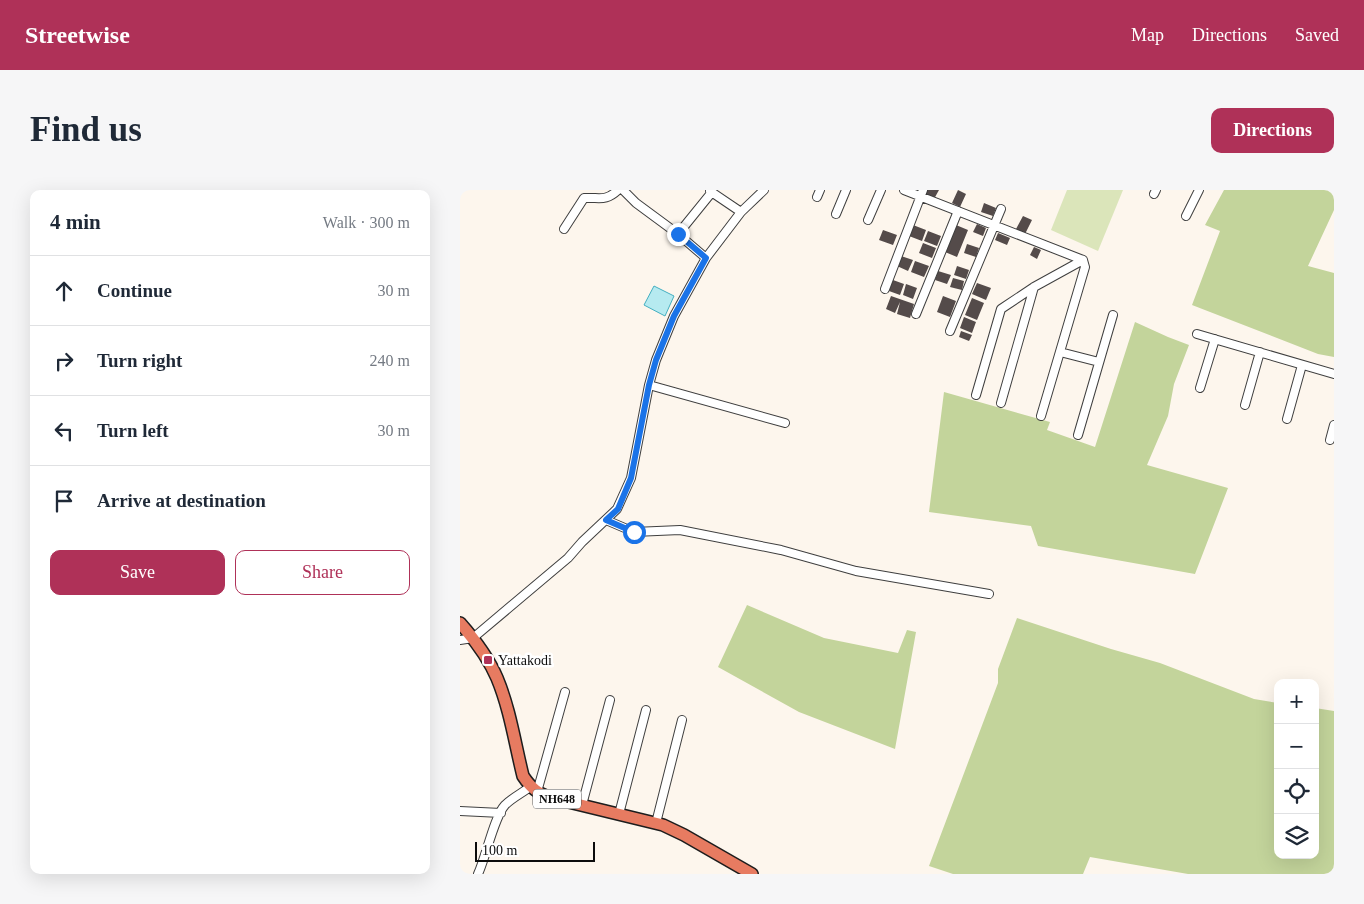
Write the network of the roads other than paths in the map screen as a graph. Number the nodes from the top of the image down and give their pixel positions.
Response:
1 (618, 190) edge
2 (623, 190) edge
3 (764, 190) edge
4 (846, 190) edge
5 (881, 190) edge
6 (904, 190) edge
7 (1198, 190) edge
8 (710, 191) edge
9 (922, 193) edge
10 (1001, 209) dead end
11 (958, 211) junction
12 (741, 212) junction
13 (836, 214) dead end
14 (1186, 216) dead end
15 (868, 220) dead end
16 (995, 224) junction
17 (564, 229) dead end
18 (678, 234) junction
19 (706, 258) junction
20 (1083, 260) junction
21 (1034, 287) junction
22 (885, 288) dead end
23 (916, 314) dead end
24 (1113, 315) dead end
25 (950, 331) dead end
26 (1197, 334) dead end
27 (1215, 339) junction
28 (1060, 352) junction
29 (1260, 352) junction
30 (1099, 362) junction
31 (1302, 365) junction
32 (1334, 374) edge
33 (649, 385) junction
34 (1200, 388) dead end
35 (976, 395) dead end
36 (1001, 403) dead end
37 (1245, 405) dead end
38 (1041, 416) dead end
39 (1286, 419) dead end
40 (785, 422) dead end
41 (1334, 425) edge
42 (1078, 435) dead end
43 (1330, 440) dead end
44 (606, 520) junction
45 (990, 594) dead end
46 (460, 623) edge
47 (473, 638) junction
48 (460, 640) edge
49 (566, 692) dead end
50 (610, 700) dead end
51 (646, 710) dead end
52 (682, 720) dead end
53 (534, 789) junction
54 (582, 805) junction
55 (460, 811) edge
56 (501, 813) junction
57 (619, 814) junction
58 (656, 823) junction
59 (478, 874) edge
60 (752, 874) edge

1 - 17 street
2 - 18 street
3 - 12 street
4 - 13 street
5 - 15 street
6 - 9 street
7 - 14 street
8 - 12 street
8 - 18 street
9 - 11 street
9 - 22 street
10 - 16 street
11 - 16 street
11 - 23 street
12 - 19 street
16 - 20 street
16 - 25 street
18 - 19 street
19 - 33 street
20 - 21 street
20 - 28 street
21 - 35 street
21 - 36 street
24 - 30 street
26 - 27 street
27 - 29 street
27 - 34 street
28 - 30 street
28 - 38 street
29 - 31 street
29 - 37 street
30 - 42 street
31 - 32 street
31 - 39 street
33 - 40 street
33 - 44 street
41 - 43 street
44 - 45 street
44 - 47 street
46 - 47 highway, NH648
47 - 48 street
47 - 53 highway, NH648
49 - 53 street
50 - 54 street
51 - 57 street
52 - 58 street
53 - 54 highway, NH648
53 - 56 street
54 - 57 highway, NH648
55 - 56 street
56 - 59 street
57 - 58 highway, NH648
58 - 60 highway, NH648

